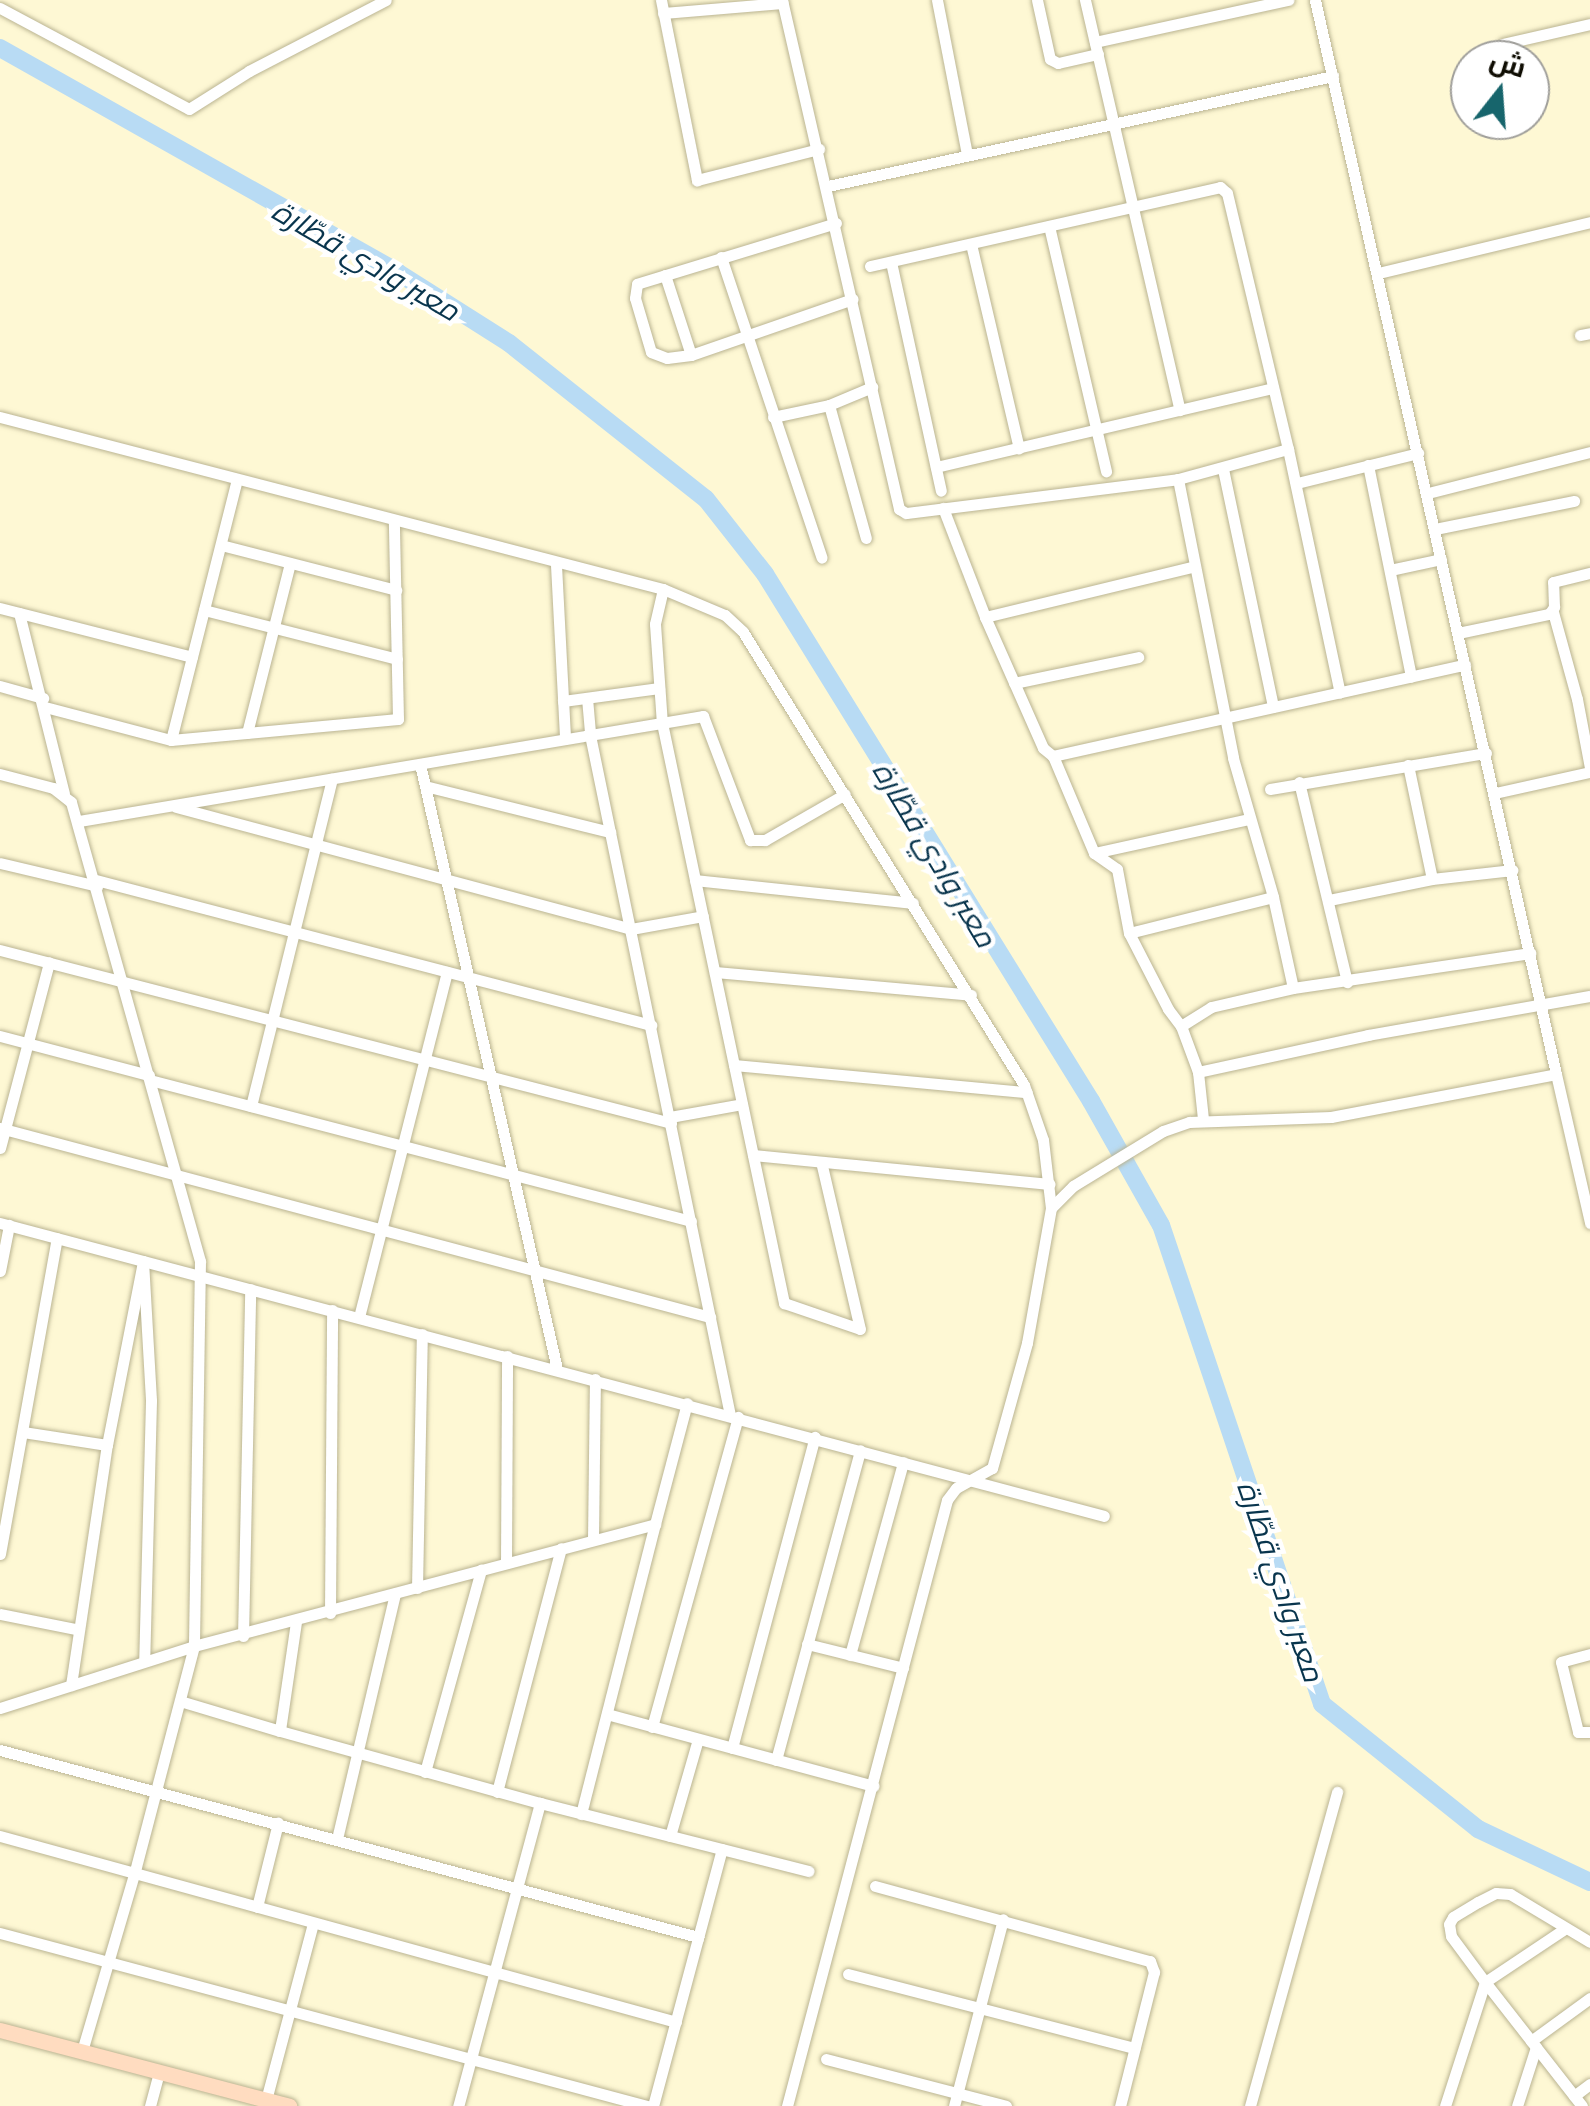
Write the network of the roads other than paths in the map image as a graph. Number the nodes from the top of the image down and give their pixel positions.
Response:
1 (386, 0) edge
2 (937, 0) edge
3 (1037, 0) edge
4 (1085, 0) edge
5 (1288, 0) edge
6 (1316, 0) edge
7 (782, 1) edge
8 (662, 6) edge
9 (0, 8) edge
10 (1590, 24) edge
11 (1520, 40) edge
12 (1096, 48) junction
13 (1332, 76) junction
14 (1114, 123) junction
15 (819, 149) junction
16 (967, 155) junction
17 (828, 186) junction
18 (1131, 207) junction
19 (1590, 222) edge
20 (836, 223) junction
21 (1049, 226) junction
22 (971, 244) junction
23 (721, 257) junction
24 (892, 262) junction
25 (870, 266) dead end
26 (1378, 272) junction
27 (666, 275) junction
28 (852, 300) junction
29 (746, 335) junction
30 (691, 354) junction
31 (872, 388) junction
32 (1274, 388) junction
33 (829, 405) junction
34 (1180, 410) junction
35 (773, 417) junction
36 (0, 418) edge
37 (1098, 429) junction
38 (1019, 448) junction
39 (1288, 450) junction
40 (1590, 452) edge
41 (1418, 453) junction
42 (1368, 465) junction
43 (936, 468) junction
44 (1222, 469) junction
45 (1106, 471) dead end
46 (1178, 479) junction
47 (238, 480) junction
48 (1297, 483) junction
49 (941, 491) dead end
50 (1428, 493) junction
51 (1574, 502) dead end
52 (943, 508) junction
53 (394, 522) junction
54 (1435, 529) junction
55 (866, 538) dead end
56 (221, 545) junction
57 (822, 558) dead end
58 (1441, 559) junction
59 (290, 563) junction
60 (556, 564) junction
61 (1192, 567) junction
62 (1390, 570) junction
63 (1590, 573) edge
64 (663, 589) junction
65 (396, 590) junction
66 (0, 608) edge
67 (204, 610) junction
68 (1553, 612) junction
69 (19, 613) junction
70 (984, 617) junction
71 (274, 628) junction
72 (1458, 633) junction
73 (1138, 656) dead end
74 (192, 658) junction
75 (397, 659) junction
76 (1465, 666) junction
77 (1411, 677) junction
78 (1014, 683) junction
79 (0, 686) edge
80 (659, 688) junction
81 (1340, 692) junction
82 (1584, 697) edge
83 (587, 698) junction
84 (563, 701) junction
85 (44, 703) junction
86 (1273, 707) junction
87 (1224, 717) junction
88 (662, 722) junction
89 (246, 733) junction
90 (590, 735) junction
91 (565, 739) junction
92 (171, 740) junction
93 (1486, 754) junction
94 (1053, 756) junction
95 (420, 764) junction
96 (1408, 765) junction
97 (1590, 770) edge
98 (0, 774) edge
99 (332, 779) junction
100 (1299, 782) junction
101 (425, 786) junction
102 (1270, 789) dead end
103 (64, 793) junction
104 (1495, 793) junction
105 (845, 794) junction
106 (172, 806) junction
107 (1248, 819) junction
108 (79, 822) junction
109 (610, 832) junction
110 (316, 845) junction
111 (1094, 853) junction
112 (0, 863) edge
113 (1512, 870) junction
114 (1432, 879) junction
115 (446, 880) junction
116 (695, 880) junction
117 (96, 883) junction
118 (1273, 898) junction
119 (1328, 900) junction
120 (913, 903) junction
121 (703, 916) junction
122 (631, 929) junction
123 (293, 932) junction
124 (1129, 933) junction
125 (0, 950) edge
126 (1530, 953) junction
127 (49, 962) junction
128 (447, 972) junction
129 (714, 972) junction
130 (468, 978) junction
131 (123, 982) junction
132 (1347, 982) junction
133 (1292, 988) junction
134 (971, 995) junction
135 (1590, 996) edge
136 (1541, 1005) junction
137 (273, 1020) junction
138 (650, 1025) junction
139 (1182, 1026) junction
140 (0, 1036) edge
141 (28, 1044) junction
142 (425, 1060) junction
143 (734, 1065) junction
144 (1198, 1072) junction
145 (1556, 1074) junction
146 (490, 1076) junction
147 (149, 1077) junction
148 (1027, 1092) junction
149 (742, 1104) junction
150 (251, 1106) junction
151 (1203, 1119) junction
152 (670, 1120) junction
153 (2, 1129) edge
154 (403, 1146) junction
155 (0, 1148) edge
156 (753, 1156) junction
157 (821, 1162) junction
158 (176, 1174) junction
159 (512, 1174) junction
160 (1050, 1178) junction
161 (1073, 1186) junction
162 (1588, 1207) edge
163 (1052, 1208) junction
164 (691, 1221) junction
165 (1590, 1222) edge
166 (5, 1224) edge
167 (382, 1229) junction
168 (57, 1238) junction
169 (143, 1260) junction
170 (534, 1270) junction
171 (0, 1271) edge
172 (199, 1276) junction
173 (250, 1289) junction
174 (332, 1310) junction
175 (359, 1317) junction
176 (710, 1317) junction
177 (422, 1334) junction
178 (508, 1356) junction
179 (557, 1369) junction
180 (596, 1379) junction
181 (687, 1404) junction
182 (734, 1416) junction
183 (23, 1432) junction
184 (815, 1437) junction
185 (108, 1445) junction
186 (860, 1450) junction
187 (902, 1462) junction
188 (973, 1482) junction
189 (1104, 1516) dead end
190 (655, 1524) junction
191 (593, 1539) junction
192 (562, 1548) junction
193 (0, 1554) edge
194 (506, 1563) junction
195 (481, 1570) junction
196 (417, 1588) junction
197 (396, 1594) junction
198 (330, 1613) junction
199 (0, 1614) edge
200 (296, 1622) junction
201 (76, 1629) junction
202 (243, 1636) junction
203 (807, 1644) junction
204 (194, 1646) junction
205 (1590, 1654) edge
206 (850, 1655) junction
207 (144, 1662) junction
208 (904, 1668) junction
209 (71, 1685) junction
210 (180, 1701) junction
211 (0, 1708) edge
212 (607, 1714) junction
213 (652, 1726) junction
214 (280, 1732) junction
215 (1590, 1732) edge
216 (698, 1739) junction
217 (732, 1748) junction
218 (0, 1750) edge
219 (359, 1754) junction
220 (776, 1760) junction
221 (425, 1772) junction
222 (872, 1786) junction
223 (154, 1789) junction
224 (498, 1792) junction
225 (1337, 1792) dead end
226 (540, 1804) junction
227 (582, 1814) junction
228 (278, 1822) junction
229 (0, 1836) edge
230 (670, 1836) junction
231 (337, 1839) junction
232 (722, 1849) junction
233 (136, 1871) junction
234 (808, 1871) dead end
235 (875, 1886) dead end
236 (517, 1888) junction
237 (257, 1906) junction
238 (1003, 1919) junction
239 (313, 1923) junction
240 (1566, 1928) junction
241 (0, 1933) edge
242 (698, 1937) junction
243 (1590, 1942) edge
244 (108, 1963) junction
245 (494, 1974) junction
246 (848, 1974) dead end
247 (1485, 1982) junction
248 (1590, 1998) edge
249 (980, 2008) junction
250 (289, 2012) junction
251 (676, 2022) junction
252 (0, 2030) edge
253 (1533, 2044) junction
254 (1135, 2048) junction
255 (82, 2051) junction
256 (471, 2058) junction
257 (826, 2059) dead end
258 (159, 2072) junction
259 (1590, 2084) edge
260 (237, 2099) edge
261 (266, 2100) junction
262 (956, 2100) edge
263 (1578, 2101) edge
264 (150, 2106) edge
265 (289, 2106) edge
266 (458, 2106) edge
267 (650, 2106) edge
268 (787, 2106) edge
269 (1006, 2106) edge
270 (1120, 2106) edge
271 (1250, 2106) edge
272 (1445, 2106) edge
273 (1517, 2106) edge

1 - 9 street
2 - 16 street
3 - 12 street
4 - 12 street
5 - 12 street
6 - 13 street
7 - 8 street
7 - 15 street
8 - 15 street
10 - 11 street
12 - 14 street
13 - 14 street
13 - 26 street
14 - 16 street
14 - 18 street
15 - 17 street
16 - 17 street
17 - 20 street
18 - 21 street
18 - 32 street
18 - 34 street
19 - 26 street
20 - 23 street
20 - 28 street
21 - 22 street
21 - 37 street
22 - 24 street
22 - 38 street
23 - 27 street
23 - 29 street
24 - 25 street
24 - 43 street
26 - 41 street
27 - 30 street
27 - 30 street
28 - 29 street
28 - 31 street
29 - 30 street
29 - 35 street
31 - 33 street
31 - 52 street
32 - 34 street
32 - 39 street
33 - 35 street
33 - 55 street
34 - 37 street
35 - 57 street
36 - 47 street
37 - 38 street
37 - 45 street
38 - 43 street
39 - 44 street
39 - 48 street
40 - 50 street
41 - 42 street
41 - 50 street
42 - 48 street
42 - 62 street
43 - 49 street
44 - 46 street
44 - 86 street
46 - 52 street
46 - 61 street
47 - 53 street
47 - 56 street
48 - 81 street
50 - 54 street
51 - 54 street
52 - 70 street
53 - 60 street
53 - 65 street
54 - 58 street
56 - 59 street
56 - 67 street
58 - 62 street
58 - 72 street
59 - 65 street
59 - 71 street
60 - 64 street
60 - 84 street
61 - 70 street
61 - 87 street
62 - 77 street
63 - 68 street
64 - 80 street
64 - 105 street
65 - 75 street
66 - 69 street
67 - 71 street
67 - 74 street
68 - 72 street
68 - 82 street
69 - 74 street
69 - 85 street
70 - 78 street
71 - 75 street
71 - 89 street
72 - 76 street
73 - 78 street
74 - 92 street
75 - 89 street
76 - 77 street
76 - 93 street
77 - 81 street
78 - 94 street
79 - 85 street
80 - 83 street
80 - 88 street
81 - 86 street
82 - 97 street
83 - 84 street
83 - 90 street
84 - 91 street
85 - 92 street
85 - 103 street
86 - 87 street
87 - 94 street
87 - 107 street
88 - 90 street
88 - 105 street
88 - 116 street
89 - 92 street
90 - 91 street
90 - 109 street
91 - 95 street
93 - 96 street
93 - 104 street
94 - 111 street
95 - 99 street
95 - 101 street
96 - 100 street
96 - 114 street
97 - 104 street
98 - 103 street
99 - 106 street
99 - 110 street
100 - 102 street
100 - 119 street
101 - 109 street
101 - 115 street
103 - 108 street
104 - 113 street
105 - 120 street
106 - 108 street
106 - 110 street
107 - 111 street
107 - 118 street
108 - 117 street
109 - 122 street
110 - 115 street
110 - 123 street
111 - 124 street
112 - 117 street
113 - 114 street
113 - 126 street
114 - 119 street
115 - 122 street
115 - 130 street
116 - 120 street
116 - 121 street
117 - 123 street
117 - 131 street
118 - 124 street
118 - 133 street
119 - 132 street
120 - 134 street
121 - 122 street
121 - 129 street
122 - 138 street
123 - 128 street
123 - 137 street
124 - 139 street
125 - 127 street
126 - 132 street
126 - 136 street
127 - 131 street
127 - 141 street
128 - 130 street
128 - 142 street
129 - 134 street
129 - 143 street
130 - 138 street
130 - 146 street
131 - 137 street
131 - 147 street
132 - 133 street
133 - 139 street
134 - 148 street
135 - 136 street
136 - 144 street
136 - 145 street
137 - 142 street
137 - 150 street
138 - 152 street
139 - 144 street
140 - 141 street
141 - 147 street
141 - 153 street
142 - 146 street
142 - 154 street
143 - 148 street
143 - 149 street
144 - 151 street
145 - 151 street
145 - 162 street
146 - 152 street
146 - 159 street
147 - 150 street
147 - 158 street
148 - 160 street
149 - 152 street
149 - 156 street
150 - 154 street
151 - 161 street
152 - 164 street
153 - 155 street
153 - 158 street
154 - 159 street
154 - 167 street
156 - 157 street
156 - 157 street
157 - 160 street
158 - 167 street
158 - 172 street
159 - 164 street
159 - 170 street
160 - 161 street
160 - 163 street
161 - 163 street
162 - 165 street
163 - 188 street
164 - 176 street
166 - 168 street
166 - 171 street
167 - 170 street
167 - 175 street
168 - 169 street
168 - 183 street
169 - 172 street
169 - 185 street
169 - 207 street
170 - 176 street
170 - 179 street
172 - 173 street
172 - 204 street
173 - 174 street
173 - 202 street
174 - 175 street
174 - 198 street
175 - 177 street
176 - 182 street
177 - 178 street
177 - 196 street
178 - 179 street
178 - 194 street
179 - 180 street
180 - 181 street
180 - 191 street
181 - 182 street
181 - 190 street
182 - 184 street
182 - 213 street
183 - 185 street
183 - 193 street
184 - 186 street
184 - 217 street
185 - 201 street
186 - 187 street
186 - 203 street
187 - 188 street
187 - 206 street
188 - 189 street
188 - 208 street
190 - 191 street
190 - 212 street
191 - 192 street
192 - 194 street
192 - 224 street
194 - 195 street
195 - 196 street
195 - 221 street
196 - 197 street
197 - 198 street
197 - 219 street
198 - 200 street
199 - 201 street
200 - 202 street
200 - 214 street
201 - 209 street
202 - 204 street
203 - 206 street
203 - 220 street
204 - 207 street
204 - 210 street
205 - 215 street
206 - 208 street
207 - 209 street
208 - 222 street
209 - 211 street
210 - 214 street
210 - 223 street
212 - 213 street
212 - 227 street
213 - 216 street
214 - 219 street
216 - 217 street
216 - 230 street
217 - 220 street
218 - 223 street
219 - 221 street
219 - 231 street
220 - 222 street
221 - 224 street
222 - 268 street
223 - 228 street
223 - 233 street
224 - 226 street
225 - 271 street
226 - 227 street
226 - 236 street
227 - 230 street
228 - 231 street
228 - 237 street
229 - 233 street
230 - 232 street
231 - 236 street
232 - 234 street
232 - 242 street
233 - 237 street
233 - 244 street
235 - 238 street
236 - 242 street
236 - 245 street
237 - 239 street
238 - 249 street
238 - 254 street
239 - 245 street
239 - 250 street
240 - 243 street
240 - 247 street
240 - 247 street
241 - 244 street
242 - 251 street
244 - 250 street
244 - 255 street
245 - 251 street
245 - 256 street
246 - 249 street
247 - 253 street
247 - 272 street
248 - 253 street
249 - 254 street
249 - 262 street
250 - 256 street
250 - 261 street
251 - 267 street
252 - 255 street
253 - 263 street
253 - 273 street
254 - 270 street
255 - 258 street
256 - 266 street
256 - 267 street
257 - 262 street
258 - 260 street
258 - 264 street
259 - 263 street
260 - 261 street
261 - 265 street
262 - 269 street

